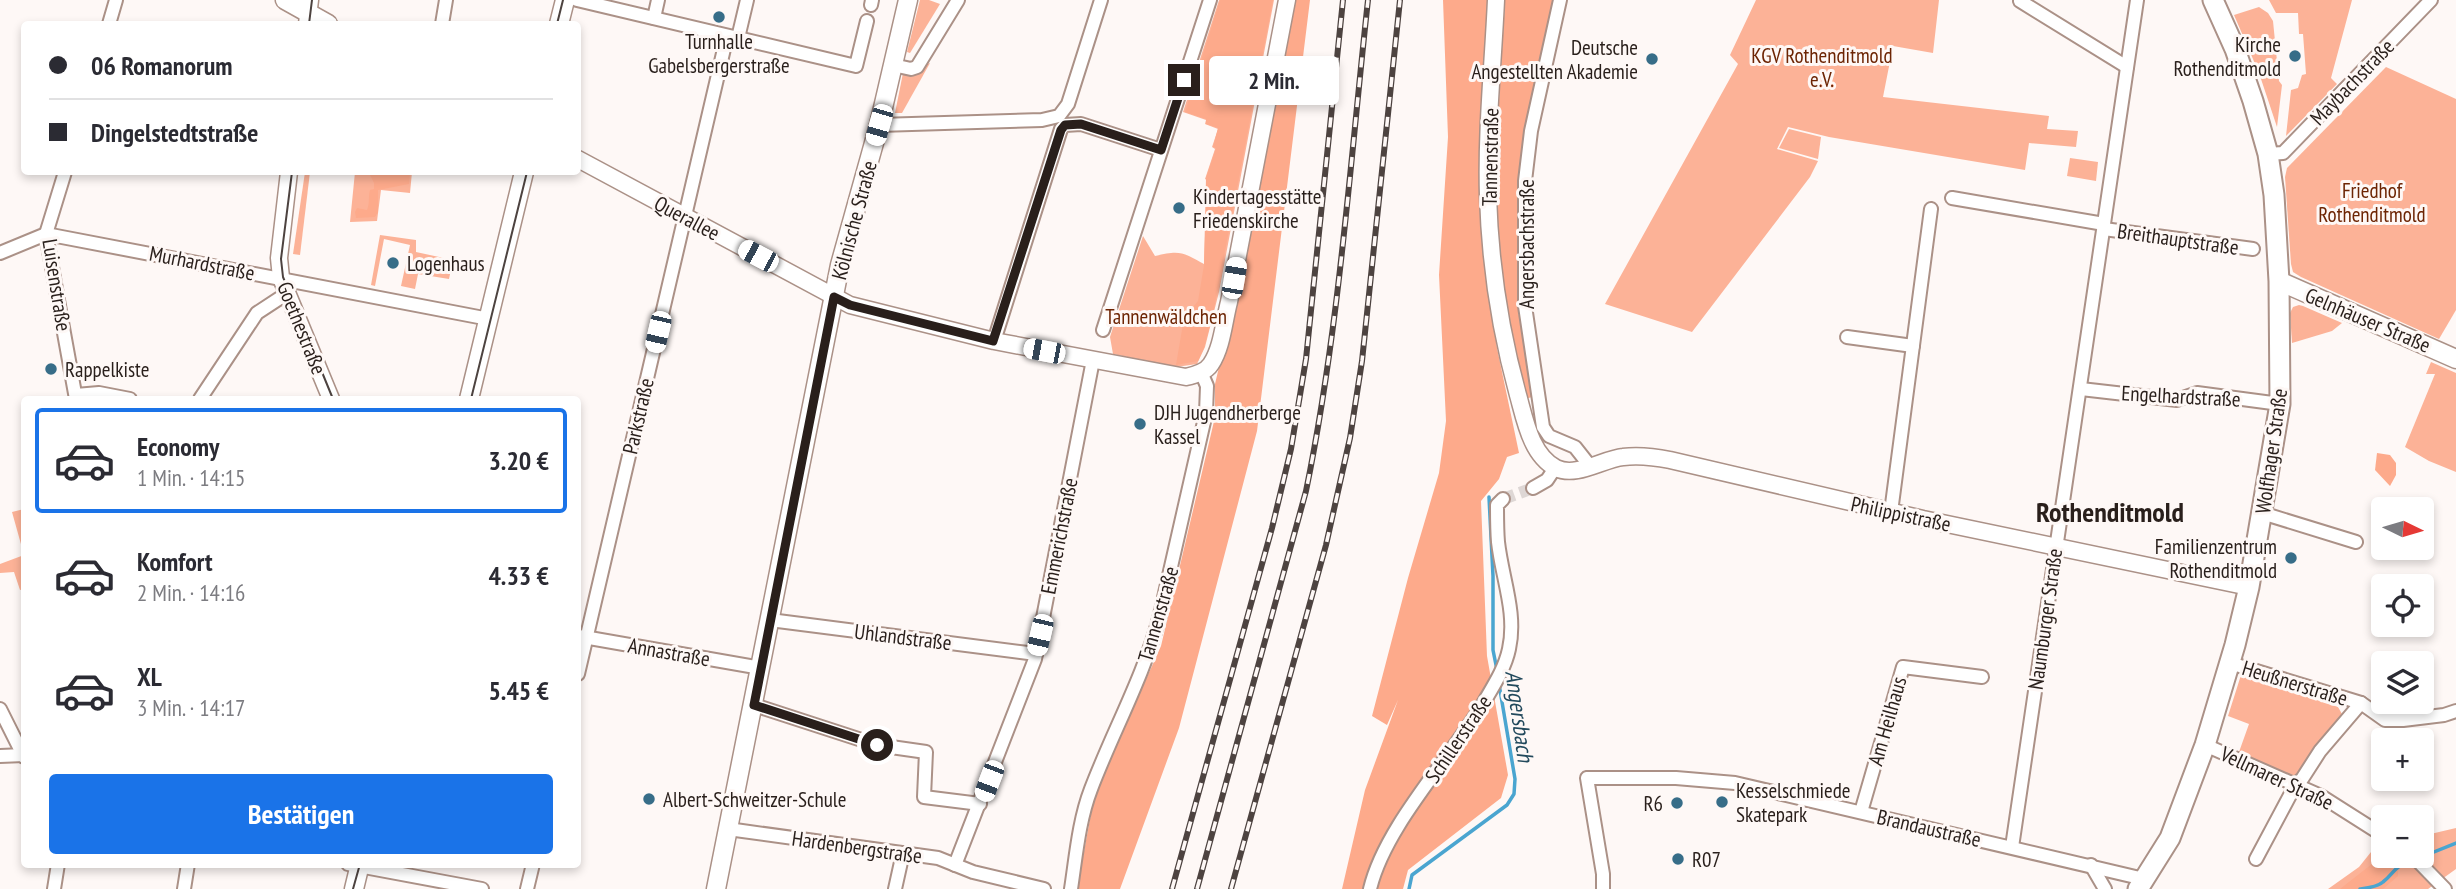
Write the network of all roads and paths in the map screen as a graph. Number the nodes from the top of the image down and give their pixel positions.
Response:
1 (116, 0) edge
2 (285, 0) edge
3 (446, 0) edge
4 (565, 0) edge
5 (578, 0) edge
6 (658, 0) edge
7 (747, 0) edge
8 (908, 0) edge
9 (958, 0) edge
10 (1101, 0) edge
11 (1210, 0) edge
12 (1287, 0) edge
13 (1496, 0) edge
14 (1560, 0) edge
15 (2137, 0) edge
16 (2213, 0) edge
17 (2431, 0) edge
18 (2020, 1) edge
19 (308, 13) edge
20 (654, 18) junction
21 (109, 21) edge
22 (442, 21) edge
23 (560, 21) edge
24 (867, 21) dead end
25 (733, 37) junction
26 (893, 65) junction
27 (2127, 66) junction
28 (879, 125) junction
29 (1161, 150) junction
30 (2269, 155) junction
31 (581, 161) edge
32 (64, 175) edge
33 (289, 175) edge
34 (523, 175) edge
35 (1952, 198) dead end
36 (1931, 209) dead end
37 (685, 217) junction
38 (2104, 226) junction
39 (46, 234) junction
40 (2253, 249) dead end
41 (0, 253) edge
42 (2279, 281) junction
43 (287, 285) junction
44 (834, 297) junction
45 (489, 319) junction
46 (1103, 330) dead end
47 (1847, 337) dead end
48 (993, 341) junction
49 (1913, 346) junction
50 (2456, 359) edge
51 (1093, 360) junction
52 (1206, 369) junction
53 (2081, 389) junction
54 (76, 396) edge
55 (82, 396) edge
56 (114, 396) edge
57 (202, 396) edge
58 (330, 396) edge
59 (470, 396) edge
60 (2280, 404) junction
61 (1590, 466) junction
62 (1555, 468) junction
63 (1533, 488) tunnel mouth
64 (1503, 499) dead end
65 (1891, 512) junction
66 (2262, 513) junction
67 (2356, 542) dead end
68 (2056, 546) junction
69 (2249, 587) junction
70 (771, 620) junction
71 (582, 637) edge
72 (1036, 654) junction
73 (2230, 663) junction
74 (761, 668) junction
75 (1982, 677) dead end
76 (2361, 704) junction
77 (754, 705) junction
78 (0, 709) edge
79 (2456, 711) edge
80 (2205, 745) junction
81 (21, 750) edge
82 (0, 756) edge
83 (21, 756) edge
84 (2295, 784) junction
85 (980, 804) junction
86 (1861, 812) junction
87 (2371, 828) edge
88 (728, 829) junction
89 (2012, 847) junction
90 (903, 853) junction
91 (2256, 859) dead end
92 (955, 865) junction
93 (2091, 865) junction
94 (57, 868) edge
95 (187, 868) edge
96 (353, 868) edge
97 (354, 868) edge
98 (370, 868) edge
99 (532, 868) edge
100 (2426, 868) edge
101 (2141, 884) edge
102 (54, 889) edge
103 (184, 889) edge
104 (344, 889) edge
105 (354, 889) edge
106 (482, 889) edge
107 (527, 889) edge
108 (716, 889) edge
109 (895, 889) edge
110 (1044, 889) edge
111 (1071, 889) edge
112 (1370, 889) edge
113 (1602, 889) edge
114 (2105, 889) edge
115 (2445, 889) edge

1 - 21 street
2 - 19 main road
3 - 22 street
4 - 23 main road
5 - 20 street
6 - 20 street
7 - 25 street, Parkstraße
8 - 26 main road, Kölnische Straße
9 - 26 street
10 - 28 street
11 - 29 street
12 - 52 street, Tannenstraße
13 - 62 street, Tannenstraße
14 - 61 street, Angersbachstraße
15 - 27 street, Naumburger Straße
16 - 30 main road, Wolfhager Straße
17 - 30 street, Maybachstraße
18 - 27 street
20 - 25 street
24 - 25 street
25 - 37 street, Parkstraße
26 - 28 main road, Kölnische Straße
27 - 38 street, Naumburger Straße
28 - 44 main road, Kölnische Straße
29 - 46 street
29 - 48 street
30 - 42 main road, Wolfhager Straße
31 - 37 street, Querallee
32 - 39 street, Luisenstraße
33 - 43 street, Goethestraße
34 - 45 main road
35 - 38 street
36 - 49 street
37 - 44 street, Querallee
37 - 71 street, Parkstraße
38 - 40 street, Breithauptstraße
38 - 53 street, Naumburger Straße
39 - 41 street
39 - 43 street, Murhardstraße
39 - 54 street, Luisenstraße
42 - 50 main road, Gelnhäuser Straße
42 - 60 main road, Wolfhager Straße
43 - 45 street, Murhardstraße
43 - 57 street
43 - 58 street, Goethestraße
44 - 48 street, Querallee
44 - 70 main road, Kölnische Straße
45 - 59 main road
47 - 49 street
48 - 51 street, Querallee
49 - 65 street
51 - 52 street, Querallee
51 - 72 street, Emmerichstraße
52 - 111 street, Tannenstraße
53 - 60 street, Engelhardstraße
53 - 68 street, Naumburger Straße
55 - 56 street
60 - 66 main road, Wolfhager Straße
61 - 62 street, Philippistraße
61 - 65 street, Philippistraße
62 - 63 street
64 - 112 street, Schillerstraße
65 - 68 street, Philippistraße
66 - 67 street
66 - 69 main road, Wolfhager Straße
68 - 69 street, Philippistraße
68 - 89 street, Naumburger Straße
69 - 73 main road, Wolfhager Straße
70 - 72 street, Uhlandstraße
70 - 74 main road, Kölnische Straße
71 - 74 street, Annastraße
72 - 85 street, Emmerichstraße
73 - 76 street, Heußnerstraße
73 - 80 main road, Wolfhager Straße
74 - 77 main road, Kölnische Straße
75 - 86 street, Am Heilhaus
76 - 79 street, Heußnerstraße
76 - 84 street
77 - 85 street
77 - 88 main road, Kölnische Straße
78 - 81 street
80 - 84 street, Vellmarer Straße
80 - 101 main road, Wolfhager Straße
82 - 83 street
84 - 87 street, Vellmarer Straße
84 - 91 street
85 - 92 street, Emmerichstraße
86 - 89 street, Brandaustraße
86 - 113 street, Brandaustraße
88 - 90 street, Hardenbergstraße
88 - 108 main road, Kölnische Straße
89 - 93 street, Brandaustraße
90 - 92 street, Hardenbergstraße
90 - 109 street
92 - 110 street, Hardenbergstraße
93 - 101 street, Brandaustraße
93 - 114 street
94 - 102 street
95 - 103 street
96 - 104 main road
97 - 105 main road
98 - 106 street
99 - 107 street
100 - 115 street

